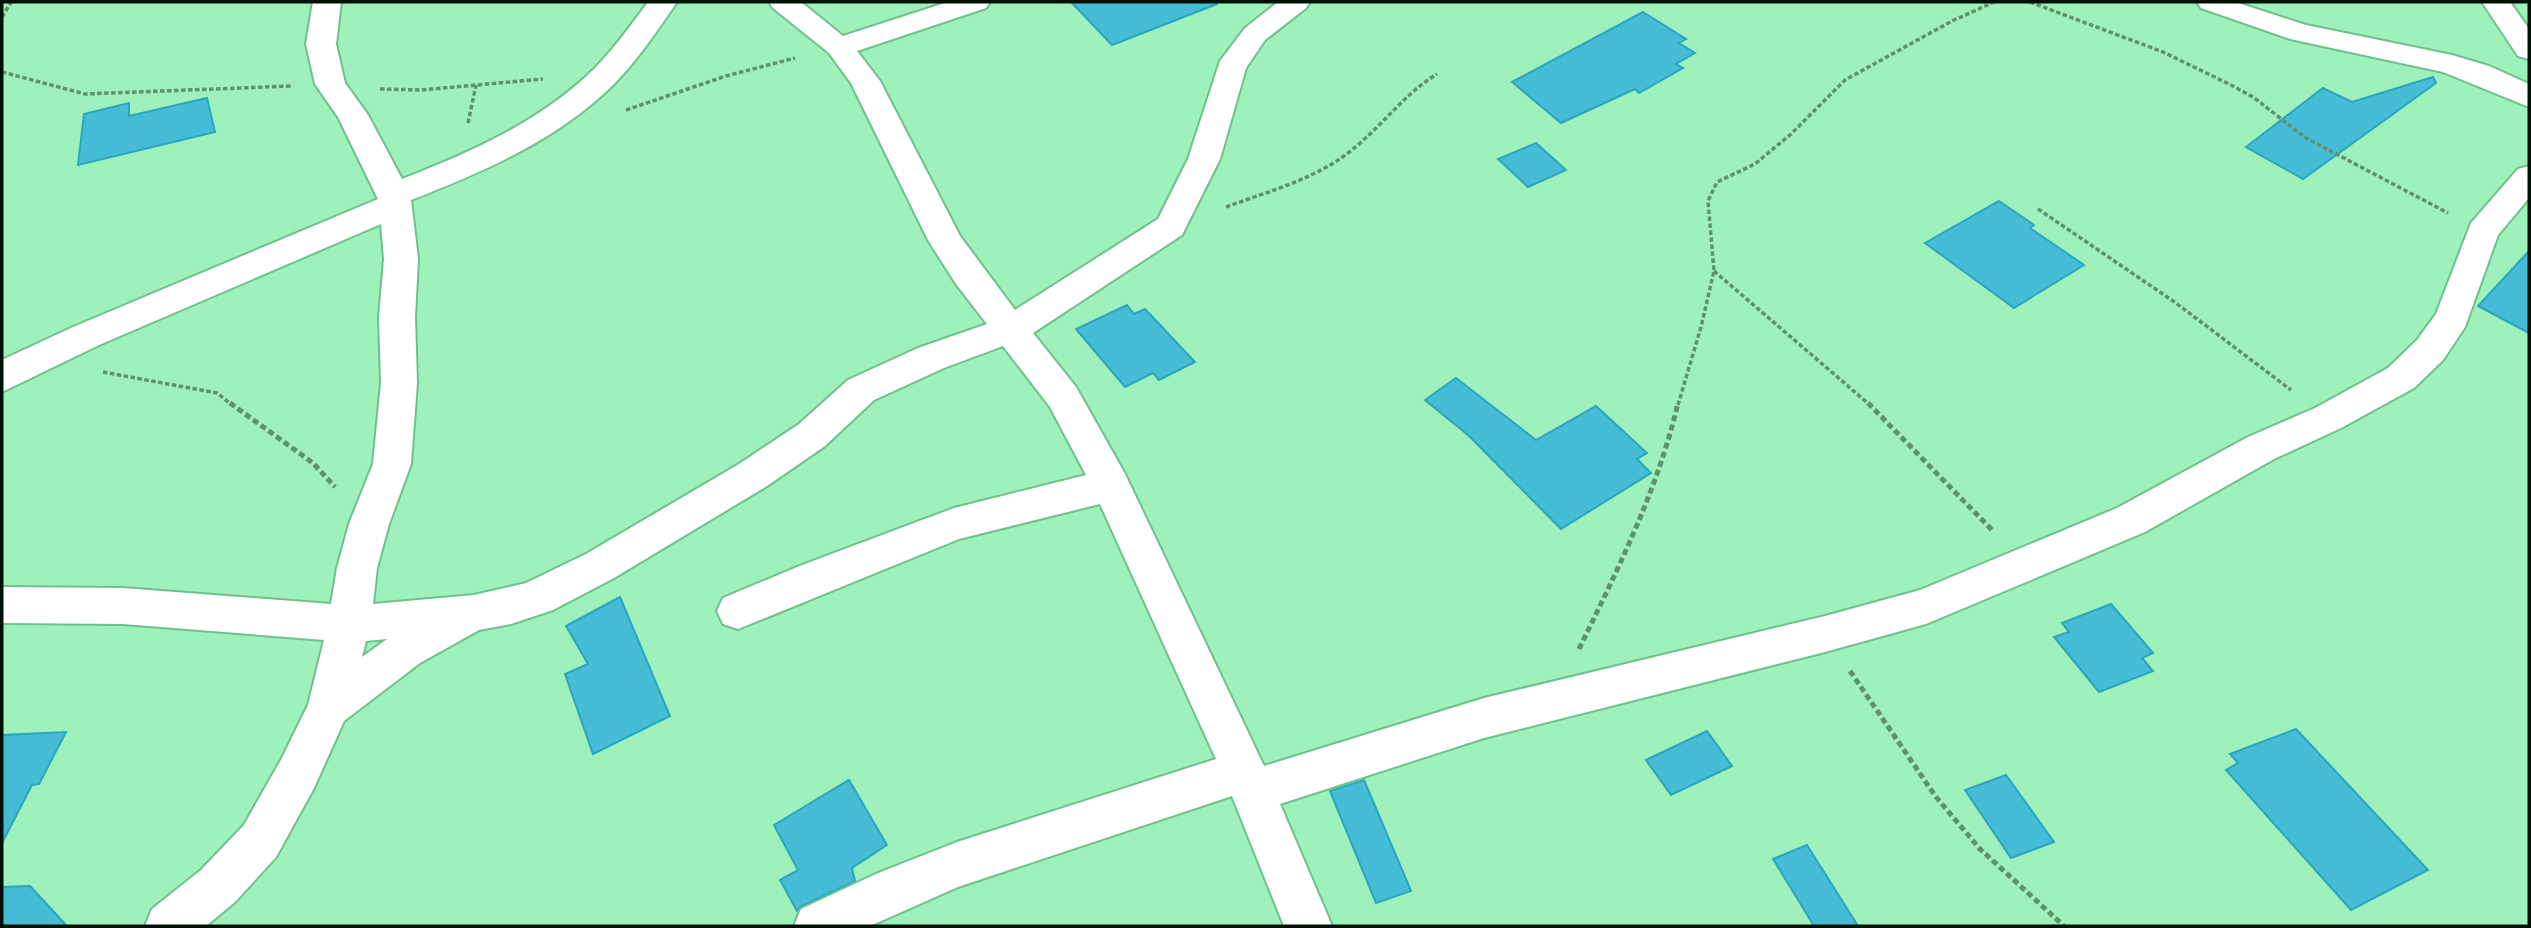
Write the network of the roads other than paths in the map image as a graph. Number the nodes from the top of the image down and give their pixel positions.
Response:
1 (327, 2) edge
2 (663, 2) edge
3 (783, 2) edge
4 (976, 2) edge
5 (1296, 2) edge
6 (2211, 2) edge
7 (2496, 2) edge
8 (839, 47) junction
9 (2529, 50) edge
10 (2529, 97) edge
11 (2529, 177) edge
12 (394, 199) junction
13 (1012, 329) junction
14 (13, 371) edge
15 (1111, 485) junction
16 (2, 605) edge
17 (738, 611) dead end
18 (474, 613) junction
19 (349, 624) junction
20 (329, 707) junction
21 (1248, 781) junction
22 (169, 926) edge
23 (818, 926) edge
24 (1308, 926) edge

1 - 12 street
2 - 12 street
3 - 8 street
4 - 8 street
5 - 13 street
6 - 10 street
7 - 9 street
8 - 13 street
11 - 21 street
12 - 14 street
12 - 19 street
13 - 15 street
13 - 18 street
15 - 17 street
15 - 21 street
16 - 19 street
18 - 19 street
18 - 20 street
19 - 20 street
20 - 22 street
21 - 23 street
21 - 24 street

